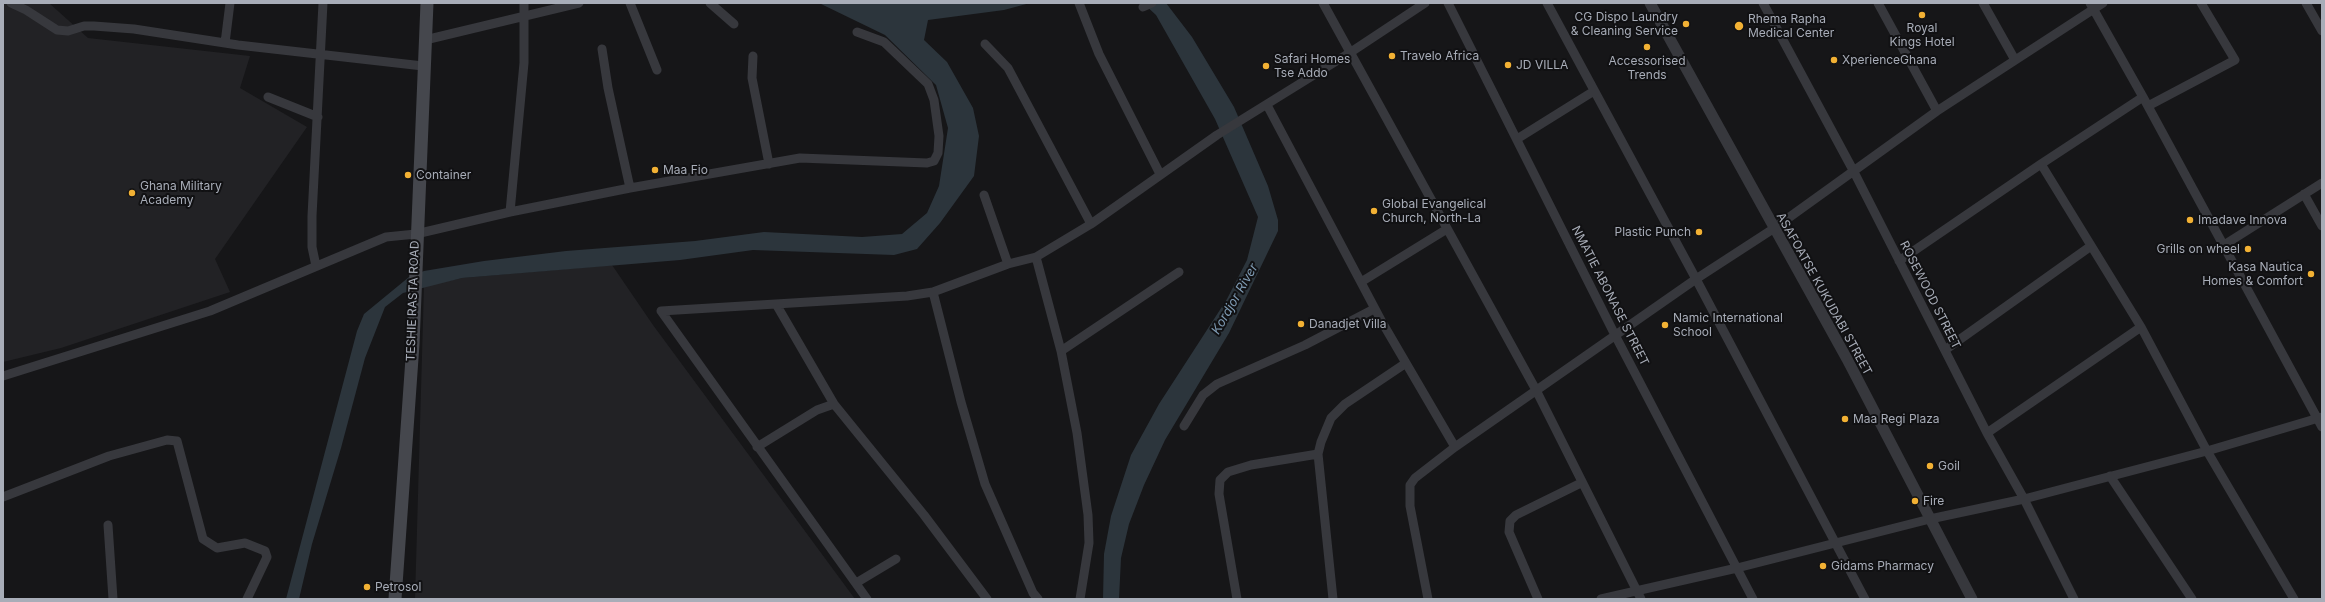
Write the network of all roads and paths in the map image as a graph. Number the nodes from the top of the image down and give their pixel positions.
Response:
1 (11, 3) edge
2 (230, 3) edge
3 (323, 3) edge
4 (427, 3) edge
5 (524, 3) edge
6 (579, 3) edge
7 (630, 3) edge
8 (710, 3) edge
9 (1079, 3) edge
10 (1152, 3) edge
11 (1323, 3) edge
12 (1426, 3) edge
13 (1448, 3) edge
14 (1547, 3) edge
15 (1650, 3) edge
16 (1763, 3) edge
17 (1878, 3) edge
18 (1983, 3) edge
19 (2103, 3) edge
20 (2201, 3) edge
21 (2306, 3) edge
22 (2092, 6) edge
23 (1143, 8) dead end
24 (524, 17) junction
25 (734, 24) dead end
26 (2322, 31) edge
27 (857, 32) dead end
28 (425, 40) junction
29 (225, 43) junction
30 (985, 44) dead end
31 (602, 49) dead end
32 (1352, 52) junction
33 (320, 55) junction
34 (753, 56) dead end
35 (2015, 60) junction
36 (423, 66) junction
37 (657, 70) dead end
38 (1594, 91) junction
39 (268, 97) dead end
40 (2143, 97) junction
41 (1267, 105) junction
42 (2148, 106) junction
43 (1937, 111) junction
44 (318, 117) junction
45 (1517, 139) junction
46 (769, 164) junction
47 (2041, 164) junction
48 (1853, 170) junction
49 (1160, 174) junction
50 (2322, 183) edge
51 (630, 188) junction
52 (2304, 194) junction
53 (984, 195) dead end
54 (510, 212) junction
55 (1091, 224) junction
56 (2322, 226) edge
57 (1447, 229) junction
58 (1773, 229) junction
59 (416, 234) junction
60 (2224, 245) junction
61 (2091, 246) junction
62 (1036, 257) junction
63 (1899, 261) junction
64 (1008, 264) junction
65 (316, 266) junction
66 (1179, 272) dead end
67 (1696, 279) junction
68 (1361, 282) junction
69 (933, 292) junction
70 (776, 304) junction
71 (1374, 309) junction
72 (2141, 327) junction
73 (1615, 335) junction
74 (1945, 350) junction
75 (1061, 351) junction
76 (1406, 364) junction
77 (3, 376) edge
78 (1536, 390) junction
79 (834, 404) junction
80 (2320, 421) edge
81 (1184, 426) dead end
82 (1987, 433) junction
83 (757, 447) junction
84 (1455, 447) junction
85 (2207, 451) junction
86 (1318, 454) junction
87 (2110, 476) junction
88 (1581, 483) junction
89 (3, 497) edge
90 (2024, 499) junction
91 (1930, 519) junction
92 (108, 525) dead end
93 (1837, 543) junction
94 (896, 559) dead end
95 (1737, 568) junction
96 (856, 584) junction
97 (1639, 595) edge
98 (113, 599) edge
99 (247, 599) edge
100 (395, 599) edge
101 (867, 599) edge
102 (987, 599) edge
103 (1038, 599) edge
104 (1080, 599) edge
105 (1237, 599) edge
106 (1333, 599) edge
107 (1428, 599) edge
108 (1538, 599) edge
109 (1601, 599) edge
110 (1752, 599) edge
111 (1865, 599) edge
112 (1972, 599) edge
113 (2074, 599) edge
114 (2192, 599) edge
115 (2294, 599) edge

1 - 29 street
2 - 29 street
3 - 33 street
4 - 28 main road, TESHIE RASTA ROAD
5 - 24 street
6 - 24 street
7 - 37 street
8 - 25 street
9 - 49 street
10 - 23 street
11 - 32 street
12 - 32 street
13 - 45 street, NMATIE ABONASE STREET
14 - 38 street
15 - 58 street, ASAFOATSE KUKUDABI STREET
16 - 48 street, ROSEWOOD STREET
17 - 43 street
18 - 35 street
19 - 22 street
20 - 42 street
21 - 26 street
22 - 35 street
22 - 40 street
24 - 28 street
24 - 54 street
27 - 46 street
28 - 36 main road, TESHIE RASTA ROAD
29 - 33 street
30 - 55 street
31 - 51 street
32 - 41 street
32 - 57 street
33 - 36 street
33 - 44 street
34 - 46 street
35 - 43 street
36 - 59 main road, TESHIE RASTA ROAD
38 - 45 street
38 - 67 street
39 - 44 street
40 - 42 street
40 - 47 street
41 - 49 street
41 - 68 street
42 - 60 street
43 - 48 street
44 - 65 street
45 - 73 street, NMATIE ABONASE STREET
46 - 51 street
47 - 61 street
47 - 63 street
48 - 58 street
48 - 63 street, ROSEWOOD STREET
49 - 55 street
50 - 52 street
51 - 54 street
52 - 56 street
52 - 60 street
53 - 64 street
54 - 59 street
55 - 62 street
57 - 68 street
57 - 78 street
58 - 67 street
58 - 91 street, ASAFOATSE KUKUDABI STREET
59 - 65 street
59 - 100 main road, TESHIE RASTA ROAD
60 - 80 street
61 - 72 street
61 - 74 street
62 - 64 street
62 - 75 street
63 - 74 street, ROSEWOOD STREET
64 - 69 street
65 - 77 street
66 - 75 street
67 - 73 street
67 - 93 street
68 - 71 street
69 - 70 street
69 - 103 street
70 - 79 street
70 - 83 street
71 - 76 street
71 - 81 street
72 - 82 street
72 - 85 street
73 - 78 street
73 - 95 street, NMATIE ABONASE STREET
74 - 82 street, ROSEWOOD STREET
75 - 104 street
76 - 84 street
76 - 86 street
78 - 84 street
78 - 88 street
79 - 83 street
79 - 102 street
80 - 85 street
82 - 90 street, ROSEWOOD STREET
83 - 96 street
84 - 107 street
85 - 87 street
85 - 115 street
86 - 105 street
86 - 106 street
87 - 90 street
87 - 114 street
88 - 97 street
88 - 108 street
89 - 99 street
90 - 91 street
90 - 113 street, ROSEWOOD STREET
91 - 93 street
91 - 112 street, ASAFOATSE KUKUDABI STREET
92 - 98 street
93 - 95 street
93 - 111 street
94 - 96 street
95 - 97 street
95 - 110 street, NMATIE ABONASE STREET
96 - 101 street
97 - 109 street

